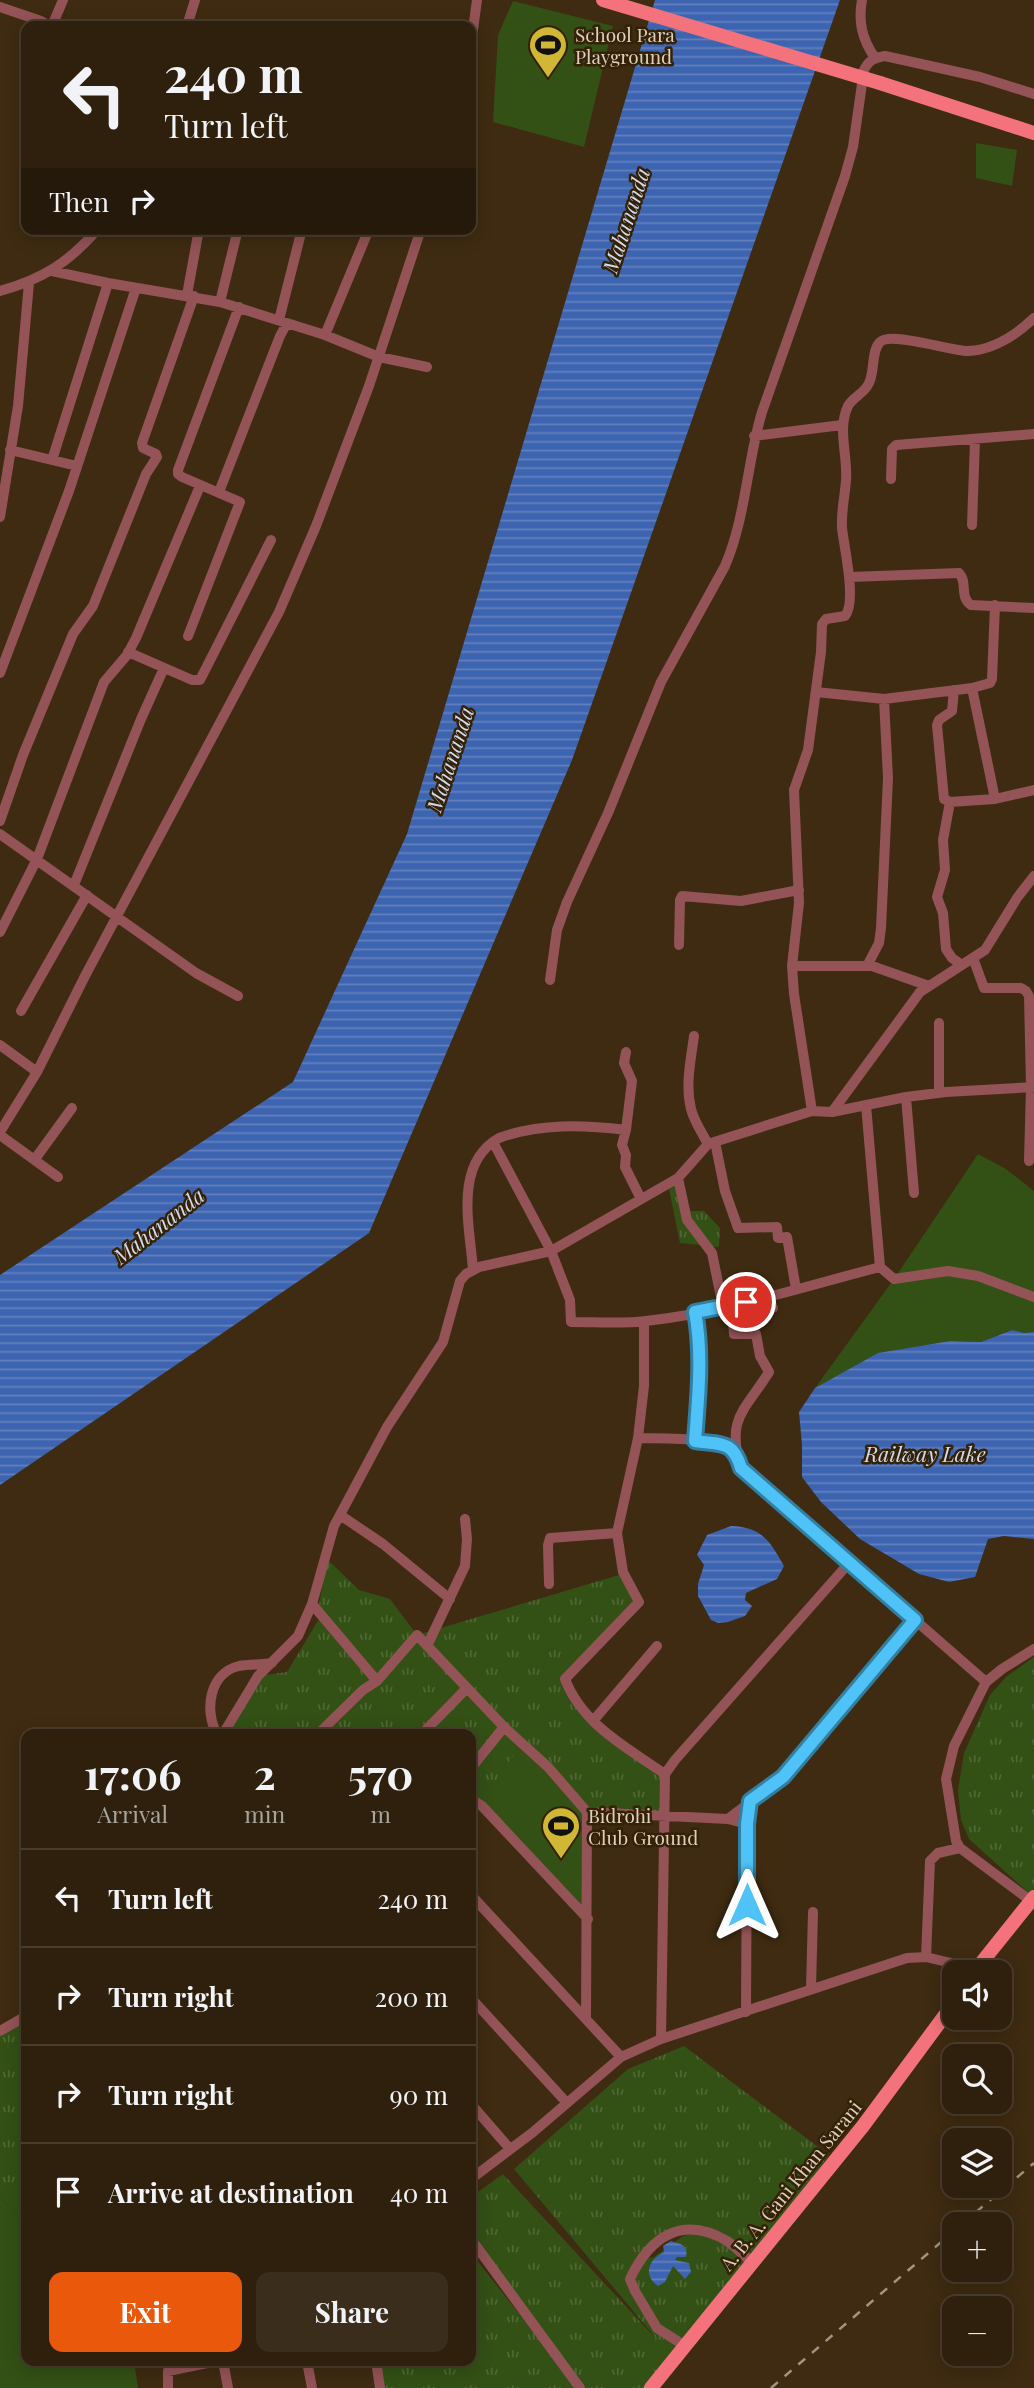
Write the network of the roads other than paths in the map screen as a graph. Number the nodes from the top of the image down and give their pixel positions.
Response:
1 (63, 0) edge
2 (195, 0) edge
3 (477, 0) edge
4 (603, 0) edge
5 (862, 0) edge
6 (1, 12) edge
7 (40, 21) edge
8 (53, 21) edge
9 (189, 21) edge
10 (474, 21) edge
11 (875, 58) junction
12 (1034, 94) edge
13 (1034, 133) edge
14 (93, 235) edge
15 (198, 235) edge
16 (237, 235) edge
17 (301, 235) edge
18 (367, 235) edge
19 (419, 235) edge
20 (52, 271) junction
21 (29, 283) junction
22 (107, 283) junction
23 (136, 288) junction
24 (0, 291) edge
25 (191, 295) junction
26 (220, 302) junction
27 (239, 307) junction
28 (1034, 318) edge
29 (283, 321) junction
30 (325, 335) junction
31 (379, 358) junction
32 (427, 367) dead end
33 (842, 425) junction
34 (1034, 434) edge
35 (754, 436) junction
36 (975, 440) junction
37 (10, 450) junction
38 (52, 460) junction
39 (78, 466) junction
40 (891, 479) dead end
41 (200, 486) junction
42 (219, 492) junction
43 (0, 517) edge
44 (972, 525) dead end
45 (271, 540) dead end
46 (850, 578) junction
47 (995, 605) junction
48 (1034, 608) edge
49 (188, 636) dead end
50 (128, 652) junction
51 (164, 668) junction
52 (0, 673) edge
53 (972, 688) junction
54 (954, 690) junction
55 (816, 692) junction
56 (884, 699) junction
57 (1034, 790) edge
58 (995, 799) junction
59 (950, 802) junction
60 (0, 821) edge
61 (0, 834) edge
62 (37, 859) junction
63 (1034, 876) edge
64 (74, 886) junction
65 (799, 890) junction
66 (87, 895) junction
67 (117, 916) junction
68 (0, 932) edge
69 (679, 945) dead end
70 (973, 958) junction
71 (962, 965) junction
72 (792, 966) junction
73 (867, 966) junction
74 (550, 980) dead end
75 (929, 986) junction
76 (238, 996) dead end
77 (21, 1011) dead end
78 (939, 1023) dead end
79 (694, 1036) dead end
80 (0, 1045) edge
81 (626, 1052) dead end
82 (37, 1072) junction
83 (1033, 1087) edge
84 (939, 1093) junction
85 (906, 1097) junction
86 (866, 1105) junction
87 (72, 1108) dead end
88 (812, 1111) junction
89 (832, 1112) junction
90 (626, 1130) junction
91 (0, 1133) edge
92 (493, 1142) junction
93 (711, 1143) junction
94 (34, 1159) junction
95 (1029, 1161) dead end
96 (58, 1177) dead end
97 (678, 1178) junction
98 (914, 1193) dead end
99 (641, 1199) junction
100 (551, 1251) junction
101 (880, 1266) junction
102 (472, 1270) junction
103 (796, 1289) junction
104 (768, 1296) junction
105 (1034, 1297) edge
106 (723, 1307) junction
107 (695, 1312) junction
108 (644, 1321) junction
109 (638, 1438) junction
110 (695, 1441) junction
111 (737, 1453) junction
112 (340, 1514) junction
113 (465, 1519) dead end
114 (617, 1533) junction
115 (849, 1563) junction
116 (549, 1584) dead end
117 (450, 1599) junction
118 (313, 1604) junction
119 (915, 1620) junction
120 (427, 1646) junction
121 (657, 1646) dead end
122 (1034, 1649) edge
123 (273, 1663) junction
124 (377, 1681) junction
125 (986, 1682) junction
126 (467, 1688) junction
127 (593, 1721) junction
128 (504, 1727) junction
129 (214, 1729) edge
130 (226, 1729) edge
131 (323, 1729) edge
132 (427, 1729) edge
133 (476, 1762) edge
134 (665, 1774) junction
135 (750, 1801) junction
136 (476, 1802) edge
137 (587, 1812) junction
138 (664, 1816) junction
139 (728, 1819) junction
140 (747, 1824) junction
141 (960, 1848) junction
142 (1032, 1899) edge
143 (476, 1900) edge
144 (813, 1912) dead end
145 (588, 1919) junction
146 (926, 1957) junction
147 (984, 1960) edge
148 (942, 1962) edge
149 (811, 1989) junction
150 (476, 2003) edge
151 (747, 2012) junction
152 (21, 2019) edge
153 (586, 2019) junction
154 (942, 2019) edge
155 (0, 2031) edge
156 (661, 2039) junction
157 (621, 2057) junction
158 (567, 2103) junction
159 (476, 2110) edge
160 (510, 2149) junction
161 (476, 2174) edge
162 (476, 2246) edge
163 (752, 2262) junction
164 (685, 2346) junction
165 (192, 2366) edge
166 (224, 2366) edge
167 (308, 2366) edge
168 (377, 2366) edge
169 (168, 2388) edge
170 (228, 2388) edge
171 (312, 2388) edge
172 (380, 2388) edge
173 (580, 2388) edge
174 (651, 2388) edge

1 - 8 street
2 - 9 street
3 - 10 street
4 - 13 main road, bridge
5 - 11 street
6 - 7 street
11 - 12 street
11 - 35 street
14 - 20 street
15 - 25 street
16 - 26 street
17 - 29 street
18 - 30 street
19 - 31 street
20 - 21 street
20 - 22 street
21 - 24 street
21 - 37 street
22 - 23 street
22 - 38 street
23 - 25 street
23 - 39 street
25 - 26 street
25 - 60 street
26 - 27 street
27 - 29 street
27 - 41 street
28 - 33 street
29 - 30 street
29 - 42 street
30 - 31 street
31 - 32 street
31 - 67 street
33 - 35 street
33 - 46 street
34 - 36 street
35 - 74 street
36 - 40 street
36 - 44 street
37 - 38 street
37 - 43 street
38 - 39 street
39 - 52 street
41 - 42 street
41 - 50 street
42 - 49 street
45 - 51 street
46 - 47 street
46 - 55 street
47 - 48 street
47 - 53 street
50 - 51 street
50 - 62 street
51 - 64 street
53 - 54 street
53 - 58 street
54 - 56 street
54 - 59 street
55 - 56 street
55 - 65 street
56 - 73 street
57 - 58 street
58 - 59 street
59 - 71 street
61 - 62 street
62 - 64 street
62 - 68 street
63 - 70 street
64 - 66 street
65 - 69 street
65 - 72 street
66 - 67 street
66 - 77 street
67 - 76 street
67 - 82 street
70 - 71 street
70 - 83 street
71 - 75 street
72 - 73 street
72 - 88 street
73 - 75 street
75 - 89 street
78 - 84 street
79 - 93 street
80 - 82 street
81 - 90 street
82 - 91 street
83 - 84 street
83 - 95 street
84 - 85 street
85 - 86 street
85 - 98 street
86 - 89 street
86 - 101 street
87 - 94 street
88 - 89 street
88 - 93 street
90 - 92 street
90 - 99 street
91 - 94 street
92 - 100 street
92 - 102 street
93 - 97 street
93 - 103 street
94 - 96 street
97 - 99 street
97 - 106 street
99 - 100 street
100 - 102 street
100 - 108 street
101 - 103 street
101 - 105 street
102 - 112 street
103 - 104 street
104 - 106 street
104 - 111 street
106 - 107 street
107 - 108 street
107 - 110 street
108 - 109 street
109 - 110 street
109 - 114 street
110 - 111 street
111 - 115 street
112 - 117 street
112 - 118 street
113 - 117 street
114 - 116 street
114 - 127 street
115 - 119 street
115 - 134 street
117 - 120 street
118 - 123 street
118 - 124 street
119 - 125 street
119 - 135 street
120 - 124 street
120 - 126 street
121 - 127 street
122 - 125 street
123 - 129 street
123 - 130 street
124 - 131 street
125 - 141 street
126 - 128 street
126 - 132 street
127 - 134 street
128 - 133 street
128 - 137 street
134 - 138 street
135 - 139 street
135 - 140 street
136 - 145 street
137 - 138 street
137 - 145 street
138 - 139 street
138 - 156 street
139 - 140 street
140 - 151 street
141 - 142 street
141 - 146 street
142 - 147 main road
143 - 153 street
144 - 149 street
145 - 153 street
146 - 148 street
146 - 149 street
149 - 151 street
150 - 158 street
151 - 156 street
152 - 155 street
153 - 157 street
154 - 163 main road, A. B. A. Gani Khan Sarani
156 - 157 street
157 - 158 street
158 - 160 street
159 - 160 street
160 - 161 street
162 - 173 street
163 - 164 main road, A. B. A. Gani Khan Sarani
163 - 164 street
164 - 174 main road, A. B. A. Gani Khan Sarani
165 - 169 street
166 - 170 street
167 - 171 street
168 - 172 street

